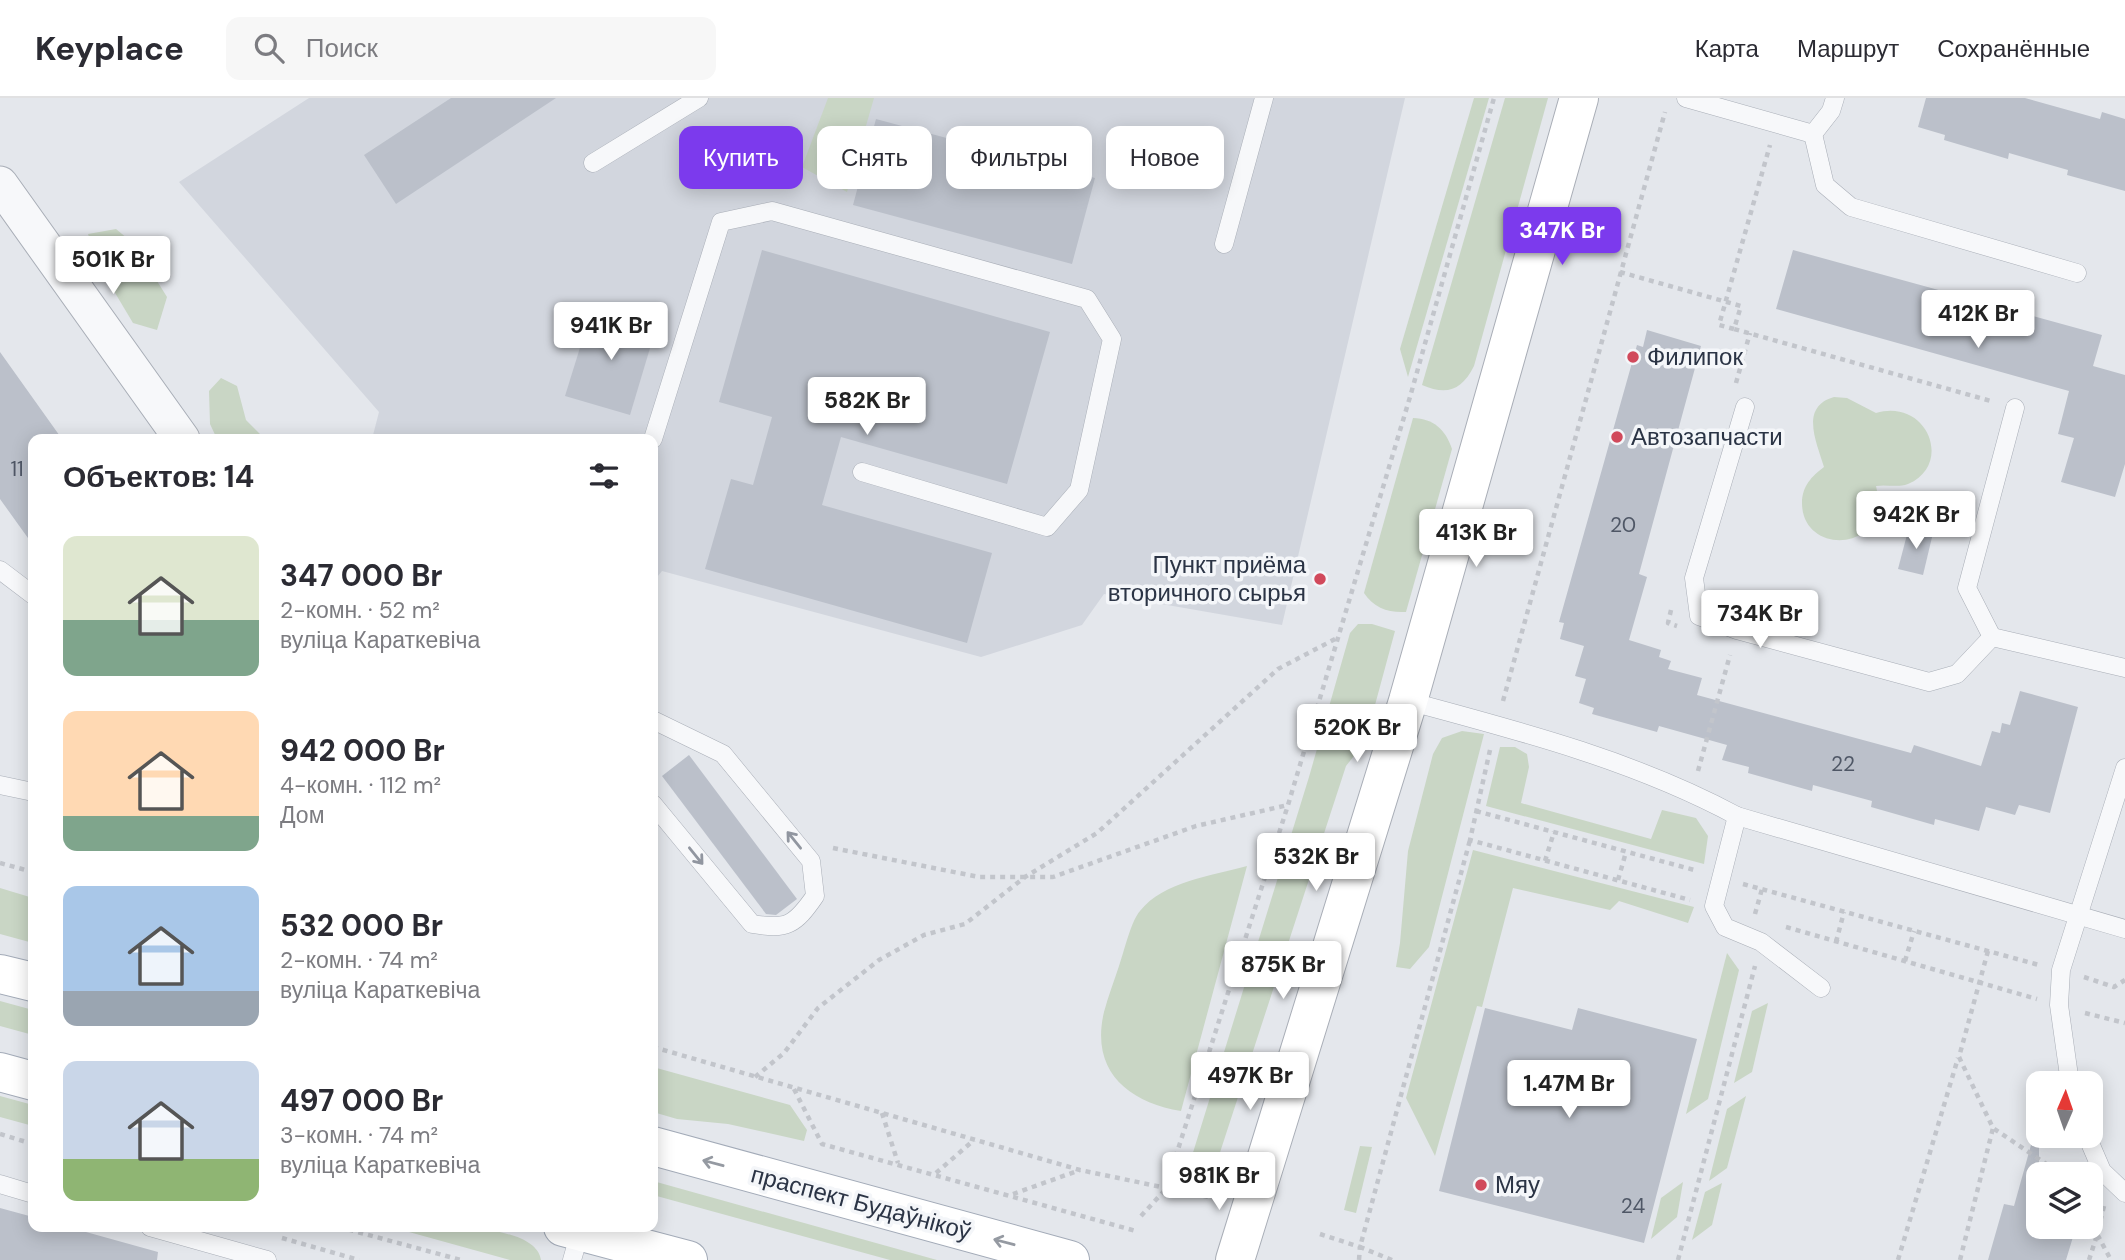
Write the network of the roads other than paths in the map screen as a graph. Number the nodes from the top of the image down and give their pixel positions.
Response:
1 (699, 98) edge
2 (1264, 98) edge
3 (1579, 98) edge
4 (1686, 98) edge
5 (1835, 98) edge
6 (1813, 134) junction
7 (593, 163) dead end
8 (0, 184) edge
9 (1224, 244) dead end
10 (2077, 273) dead end
11 (1745, 407) dead end
12 (2015, 408) road end
13 (178, 434) edge
14 (655, 434) edge
15 (862, 472) dead end
16 (0, 570) edge
17 (28, 591) edge
18 (1992, 637) junction
19 (2125, 668) edge
20 (1408, 701) junction
21 (658, 722) edge
22 (2125, 768) edge
23 (0, 785) edge
24 (28, 791) edge
25 (658, 810) edge
26 (1737, 816) junction
27 (2080, 914) junction
28 (2125, 929) edge
29 (0, 974) edge
30 (28, 981) edge
31 (1821, 988) dead end
32 (2068, 1071) edge
33 (0, 1072) edge
34 (28, 1080) edge
35 (658, 1147) edge
36 (2092, 1148) edge
37 (0, 1184) edge
38 (28, 1192) edge
39 (2125, 1193) edge
40 (168, 1232) edge
41 (571, 1239) edge
42 (267, 1260) edge
43 (688, 1260) edge
44 (1070, 1260) edge
45 (1236, 1260) edge

1 - 7 lane
2 - 9 lane
3 - 20 street
4 - 6 lane
5 - 6 lane
6 - 10 lane
8 - 13 street
11 - 18 lane
12 - 18 lane
14 - 15 lane
16 - 17 lane
18 - 19 lane
20 - 26 lane
20 - 45 street
25 -> 21 lane
22 - 27 lane
23 - 24 lane
26 - 27 lane
26 - 31 lane
27 - 28 lane
27 - 32 lane
29 - 30 street
33 - 34 street
44 -> 35 street, праспект Будаўнікоў
36 - 39 lane
37 - 38 lane
40 - 42 lane
41 - 43 street

